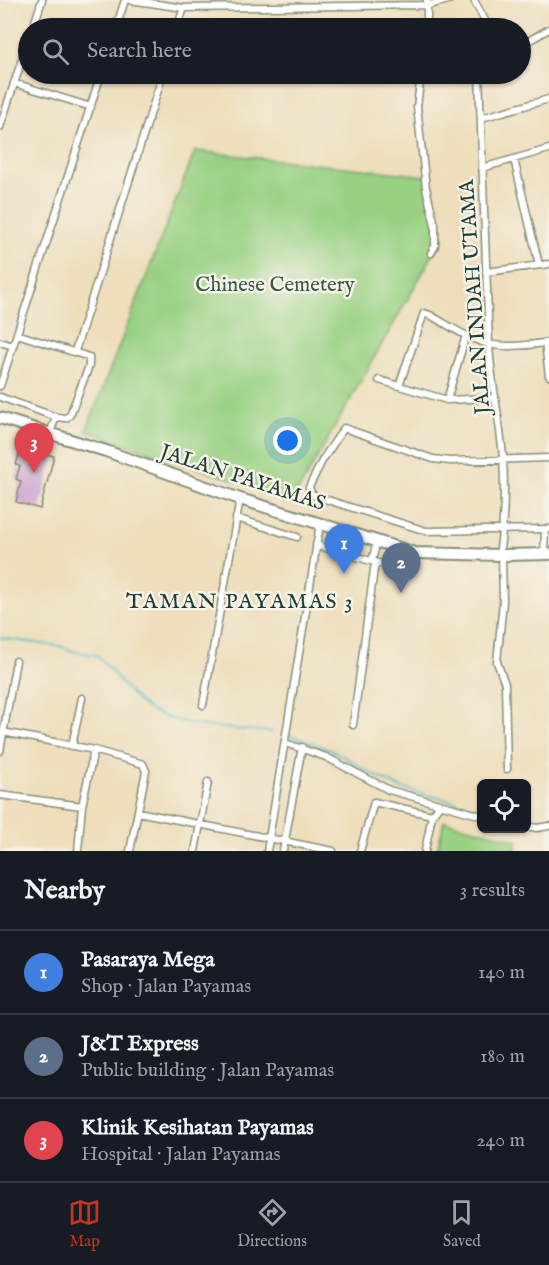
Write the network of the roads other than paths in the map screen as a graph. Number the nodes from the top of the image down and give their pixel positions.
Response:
1 (42, 0) edge
2 (125, 0) edge
3 (130, 0) edge
4 (448, 0) edge
5 (474, 0) edge
6 (428, 3) edge
7 (184, 8) junction
8 (36, 18) edge
9 (119, 18) edge
10 (180, 18) edge
11 (427, 18) edge
12 (484, 18) edge
13 (549, 30) edge
14 (531, 40) edge
15 (18, 71) edge
16 (14, 83) junction
17 (98, 84) edge
18 (160, 84) edge
19 (420, 84) edge
20 (479, 84) edge
21 (549, 99) edge
22 (91, 107) junction
23 (481, 118) junction
24 (0, 126) edge
25 (549, 149) edge
26 (514, 159) junction
27 (482, 168) junction
28 (431, 253) dead end
29 (549, 264) edge
30 (539, 265) junction
31 (486, 272) junction
32 (17, 334) junction
33 (466, 335) junction
34 (0, 342) edge
35 (547, 343) edge
36 (489, 344) junction
37 (13, 346) junction
38 (75, 351) junction
39 (549, 376) edge
40 (379, 380) dead end
41 (0, 386) edge
42 (399, 386) junction
43 (0, 397) edge
44 (494, 398) junction
45 (447, 400) junction
46 (56, 417) junction
47 (0, 418) edge
48 (50, 434) junction
49 (549, 458) edge
50 (503, 459) junction
51 (240, 499) junction
52 (236, 518) junction
53 (320, 524) junction
54 (503, 529) junction
55 (547, 529) edge
56 (297, 537) dead end
57 (377, 541) junction
58 (316, 545) junction
59 (547, 554) edge
60 (500, 555) junction
61 (374, 562) junction
62 (409, 573) dead end
63 (16, 661) dead end
64 (82, 698) dead end
65 (203, 705) dead end
66 (353, 725) dead end
67 (3, 732) junction
68 (285, 743) junction
69 (72, 746) junction
70 (302, 747) junction
71 (94, 750) junction
72 (0, 751) edge
73 (507, 769) dead end
74 (208, 782) dead end
75 (389, 790) junction
76 (0, 795) edge
77 (381, 802) junction
78 (82, 806) junction
79 (439, 806) junction
80 (138, 812) junction
81 (432, 815) junction
82 (477, 815) edge
83 (200, 824) junction
84 (531, 826) edge
85 (549, 826) edge
86 (270, 837) junction
87 (285, 840) junction
88 (78, 851) edge
89 (130, 851) edge
90 (195, 851) edge
91 (267, 851) edge
92 (283, 851) edge
93 (333, 851) edge
94 (360, 851) edge
95 (425, 851) edge

1 - 8 street
2 - 9 street
3 - 7 street
4 - 6 street
5 - 12 street
6 - 7 street
6 - 11 street
7 - 10 street
13 - 14 street
15 - 16 street
16 - 22 street
16 - 24 street
17 - 22 street
18 - 38 street
19 - 28 street
20 - 23 street, JALAN INDAH UTAMA
21 - 23 street
22 - 32 street
23 - 27 street, JALAN INDAH UTAMA
25 - 26 street
26 - 27 street
26 - 30 street
27 - 31 street, JALAN INDAH UTAMA
29 - 30 street
30 - 31 street
31 - 36 street, JALAN INDAH UTAMA
32 - 37 street
32 - 38 street
33 - 36 street
33 - 42 street
33 - 45 street
34 - 37 street
35 - 36 street
35 - 39 street
36 - 44 street, JALAN INDAH UTAMA
37 - 41 street
38 - 46 street
40 - 42 street
42 - 45 street
43 - 46 street
44 - 45 street
44 - 50 street, JALAN INDAH UTAMA
46 - 48 street
47 - 48 highway, JALAN PAYAMAS
48 - 51 highway, JALAN PAYAMAS
49 - 50 street
50 - 54 street, JALAN INDAH UTAMA
50 - 54 street
51 - 52 street
51 - 53 highway, JALAN PAYAMAS
52 - 56 street
52 - 65 street
53 - 57 highway, JALAN PAYAMAS
53 - 58 street
54 - 55 street
54 - 60 street, JALAN INDAH UTAMA
55 - 59 street
57 - 60 highway, JALAN PAYAMAS
57 - 61 street
58 - 61 street
58 - 68 street
59 - 60 highway, JALAN PAYAMAS
60 - 73 street, JALAN INDAH UTAMA
61 - 62 street
61 - 66 street
63 - 67 street
64 - 69 street
67 - 69 street
67 - 72 street
68 - 70 street
68 - 86 street
69 - 71 street
70 - 75 street
70 - 87 street
71 - 78 street
71 - 80 street
74 - 83 street
75 - 77 street
75 - 79 street
76 - 78 street
77 - 81 street
77 - 94 street
78 - 88 street
79 - 81 street
79 - 82 street
80 - 83 street
80 - 89 street
81 - 95 street
83 - 86 street
83 - 90 street
84 - 85 street
86 - 87 street
86 - 91 street
87 - 92 street
87 - 93 street

